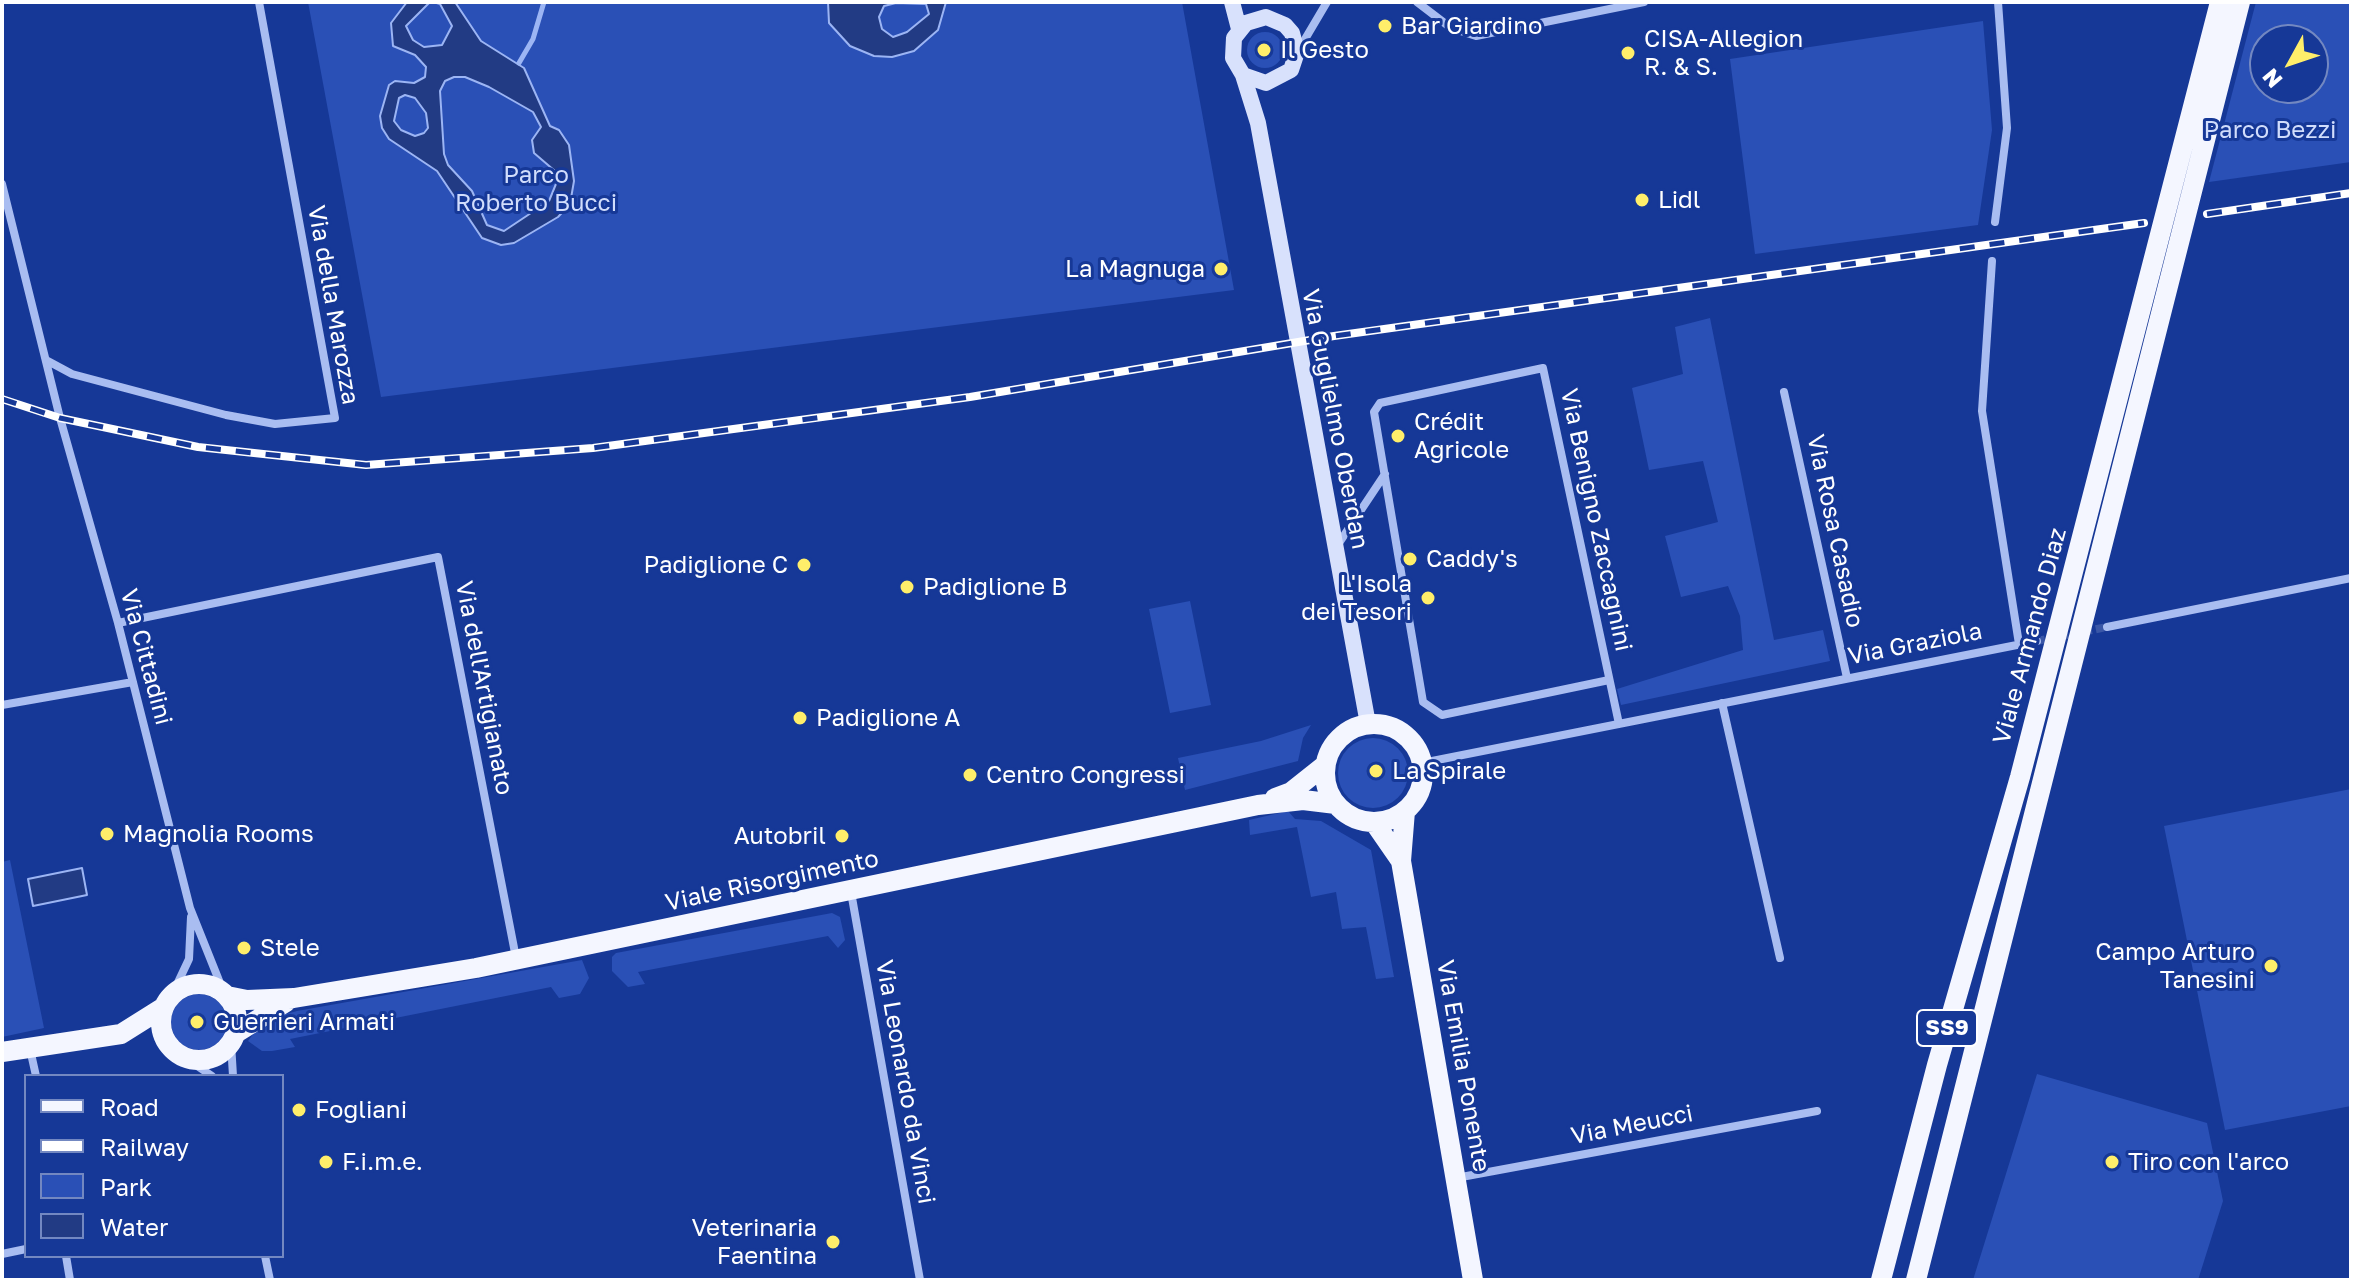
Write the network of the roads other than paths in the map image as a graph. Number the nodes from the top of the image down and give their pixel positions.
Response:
1 (259, 2) edge
2 (1232, 2) edge
3 (1240, 2) edge
4 (1327, 2) edge
5 (1417, 2) edge
6 (1644, 2) edge
7 (1998, 2) edge
8 (2220, 2) edge
9 (2240, 2) edge
10 (1255, 19) junction
11 (1285, 25) junction
12 (1311, 28) junction
13 (1239, 29) junction
14 (1297, 52) junction
15 (1243, 75) junction
16 (1266, 83) junction
17 (1258, 123) junction
18 (2, 184) edge
19 (1995, 222) dead end
20 (1992, 261) dead end
21 (46, 360) junction
22 (1784, 392) dead end
23 (1385, 474) junction
24 (1335, 549) junction
25 (2351, 578) edge
26 (118, 623) junction
27 (2107, 627) tunnel mouth
28 (2037, 641) tunnel mouth
29 (2019, 644) junction
30 (1847, 678) junction
31 (1609, 680) junction
32 (133, 682) junction
33 (1722, 703) junction
34 (2, 705) edge
35 (1368, 724) junction
36 (1619, 724) junction
37 (1422, 763) junction
38 (1325, 765) junction
39 (1336, 804) junction
40 (1258, 805) junction
41 (1405, 811) junction
42 (1374, 822) junction
43 (1401, 861) junction
44 (851, 891) junction
45 (190, 908) junction
46 (1780, 958) dead end
47 (517, 959) junction
48 (226, 995) junction
49 (294, 998) junction
50 (168, 1001) junction
51 (121, 1034) junction
52 (233, 1038) junction
53 (30, 1047) junction
54 (2, 1052) edge
55 (178, 1053) junction
56 (36, 1074) edge
57 (209, 1074) edge
58 (233, 1074) edge
59 (1817, 1111) dead end
60 (1455, 1179) junction
61 (1890, 1239) junction
62 (24, 1249) edge
63 (2, 1254) edge
64 (66, 1258) edge
65 (265, 1258) edge
66 (70, 1280) edge
67 (270, 1280) edge
68 (920, 1280) edge
69 (1473, 1280) edge
70 (1870, 1280) edge
71 (1881, 1280) edge
72 (1916, 1280) edge

1 - 21 street, Via della Marozza
2 - 13 main road, Via Guglielmo Oberdan
3 - 10 main road
4 - 12 street
5 - 6 street
7 - 19 street
8 - 61 main road, Viale Armando Diaz / SS9
9 - 72 main road, Viale Armando Diaz / SS9
10 - 11 main road
10 - 13 main road
11 - 12 street
11 - 14 main road
12 - 14 street
13 - 15 main road, Via Guglielmo Oberdan
14 - 16 main road
15 - 16 main road
15 - 17 main road, Via Guglielmo Oberdan
16 - 17 main road, Via Guglielmo Oberdan
17 - 24 main road, Via Guglielmo Oberdan
18 - 21 street, Via Cittadini
20 - 29 street, Via Graziola
21 - 26 street, Via Cittadini
22 - 30 street, Via Rosa Casadio
23 - 24 street
23 - 31 street, Via Benigno Zaccagnini
23 - 31 street, Via Benigno Zaccagnini
24 - 35 main road, Via Guglielmo Oberdan
25 - 27 street
26 - 32 street, Via Cittadini
26 - 47 street, Via dell'Artigianato
28 - 29 street
29 - 30 street, Via Graziola
30 - 33 street, Via Graziola
31 - 36 street, Via Benigno Zaccagnini
32 - 34 street
32 - 45 street, Via Cittadini
33 - 36 street, Via Graziola
33 - 46 street
35 - 37 main road
35 - 38 main road
36 - 37 street, Via Graziola
37 - 41 main road
38 - 39 main road
38 - 40 main road, Viale Risorgimento
39 - 40 main road, Viale Risorgimento
39 - 42 main road
40 - 44 main road, Viale Risorgimento
41 - 42 main road
41 - 43 main road, Via Emilia Ponente
42 - 43 main road, Via Emilia Ponente
43 - 60 main road, Via Emilia Ponente
44 - 47 main road, Viale Risorgimento
44 - 68 street, Via Leonardo da Vinci
45 - 48 street, Via Cittadini
45 - 50 street, Via Cittadini
47 - 49 main road, Viale Risorgimento
48 - 49 main road, Viale Risorgimento
48 - 50 main road
48 - 52 main road
49 - 52 main road, Viale Risorgimento
50 - 51 main road
50 - 55 main road
51 - 53 main road
51 - 55 main road
52 - 55 main road
52 - 58 street
53 - 54 main road
53 - 56 street
55 - 57 street
59 - 60 street, Via Meucci
60 - 69 main road, Via Emilia Ponente
61 - 70 main road
61 - 71 main road, Viale Armando Diaz / SS9
62 - 63 street
64 - 66 street
65 - 67 street

